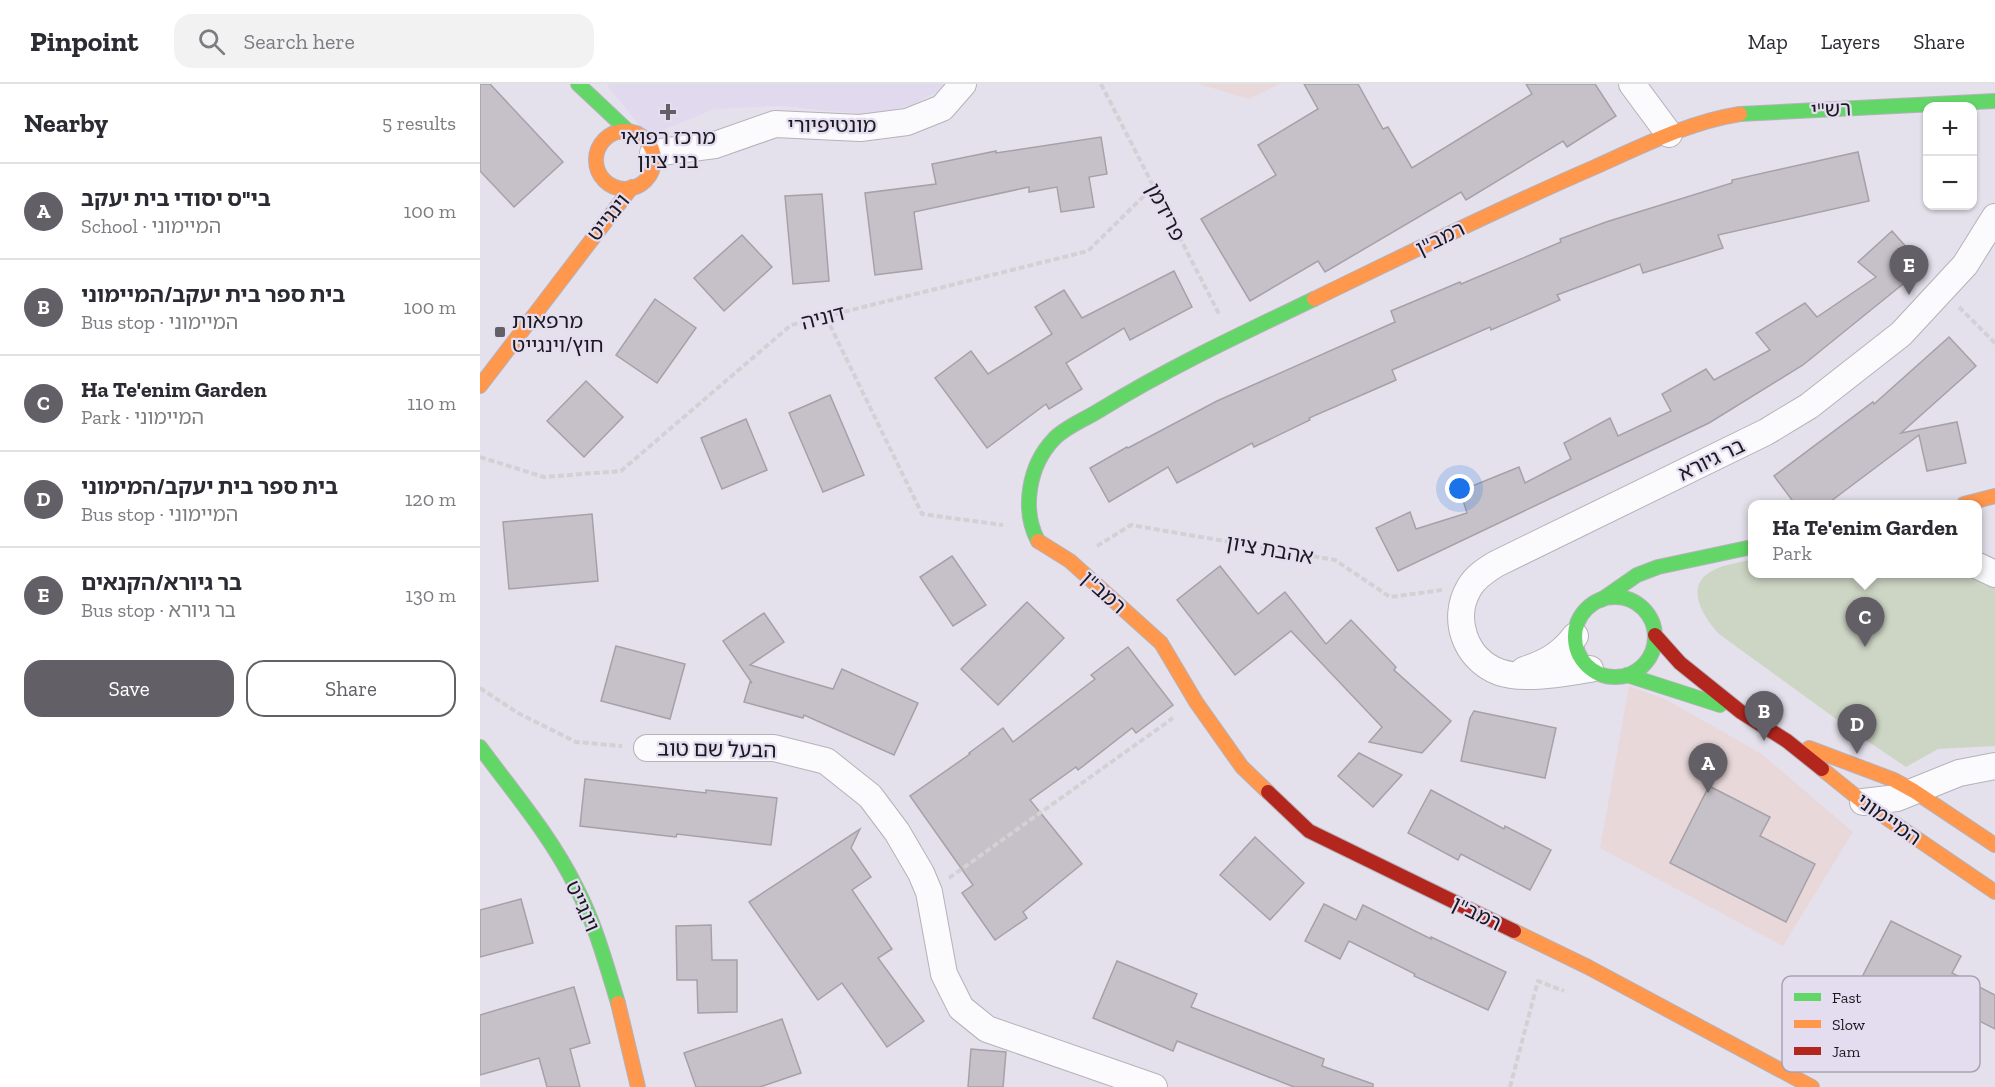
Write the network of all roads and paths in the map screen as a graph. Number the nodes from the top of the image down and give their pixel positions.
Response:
1 (963, 84) edge
2 (1101, 84) edge
3 (1632, 84) edge
4 (580, 87) edge
5 (1995, 101) edge
6 (591, 112) dead end
7 (596, 131) dead end
8 (628, 131) junction
9 (1669, 134) junction
10 (598, 148) junction
11 (653, 153) junction
12 (600, 175) junction
13 (1153, 187) junction
14 (632, 188) junction
15 (598, 196) dead end
16 (593, 217) dead end
17 (1995, 217) edge
18 (584, 247) junction
19 (1943, 291) junction
20 (826, 316) junction
21 (1232, 339) junction
22 (1995, 343) edge
23 (480, 386) edge
24 (480, 457) edge
25 (1995, 496) edge
26 (1980, 500) edge
27 (1030, 528) junction
28 (1748, 548) edge
29 (1071, 561) junction
30 (1682, 561) junction
31 (1665, 578) dead end
32 (1470, 586) junction
33 (1601, 600) junction
34 (1654, 606) dead end
35 (1653, 629) junction
36 (1575, 636) junction
37 (1590, 669) junction
38 (1500, 672) junction
39 (1627, 675) junction
40 (480, 688) edge
41 (1196, 702) junction
42 (1741, 712) junction
43 (1787, 741) junction
44 (480, 747) edge
45 (646, 748) joint
46 (1995, 766) edge
47 (1914, 791) junction
48 (1863, 802) junction
49 (1995, 845) edge
50 (929, 892) junction
51 (1995, 892) edge
52 (1567, 992) dead end
53 (1782, 1071) edge
54 (1784, 1072) edge
55 (638, 1087) edge
56 (1154, 1087) edge
57 (1510, 1087) edge
58 (1812, 1087) edge

1 - 11 street, מונטיפיורי
2 - 13 path, פרידמן
3 - 9 street
4 - 6 street
4 - 8 street
5 - 9 street, רש"י
7 - 10 street
8 - 10 street
8 - 11 street
9 - 21 street, רמב"ן
10 - 12 street
11 - 14 street
12 - 14 street
12 - 15 street, וינגייט
13 - 20 path, דוניה
13 - 21 path, פרידמן
14 - 18 street, וינגייט
16 - 18 street, וינגייט
17 - 19 street, בר גיורא
18 - 23 street, וינגייט
19 - 22 path
19 - 32 street, בר גיורא
20 - 24 path, דוניה
20 - 27 path
21 - 27 street, רמב"ן
25 - 26 street
27 - 29 street, רמב"ן
28 - 30 street
29 - 32 path, אהבת ציון
29 - 41 street, רמב"ן
30 - 31 street
30 - 33 street
32 - 38 street, בר גיורא
33 - 35 street
33 - 36 street
34 - 35 street
35 - 39 street
35 - 42 street, המיימוני
36 - 37 street
36 - 38 street
37 - 38 street, בר גיורא
37 - 39 street
39 - 42 street, המיימוני
40 - 45 path, הבעל שם טוב
41 - 50 path
41 - 53 street, רמב"ן
42 - 43 street, המיימוני
43 - 47 street, המיימוני
43 - 48 street, המיימוני
44 - 55 street, וינגייט
45 - 50 street, הבעל שם טוב
46 - 47 street
47 - 48 street
47 - 49 street, המיימוני
48 - 51 street, המיימוני
50 - 56 street, הבעל שם טוב
52 - 57 path
54 - 58 street, רמב"ן

